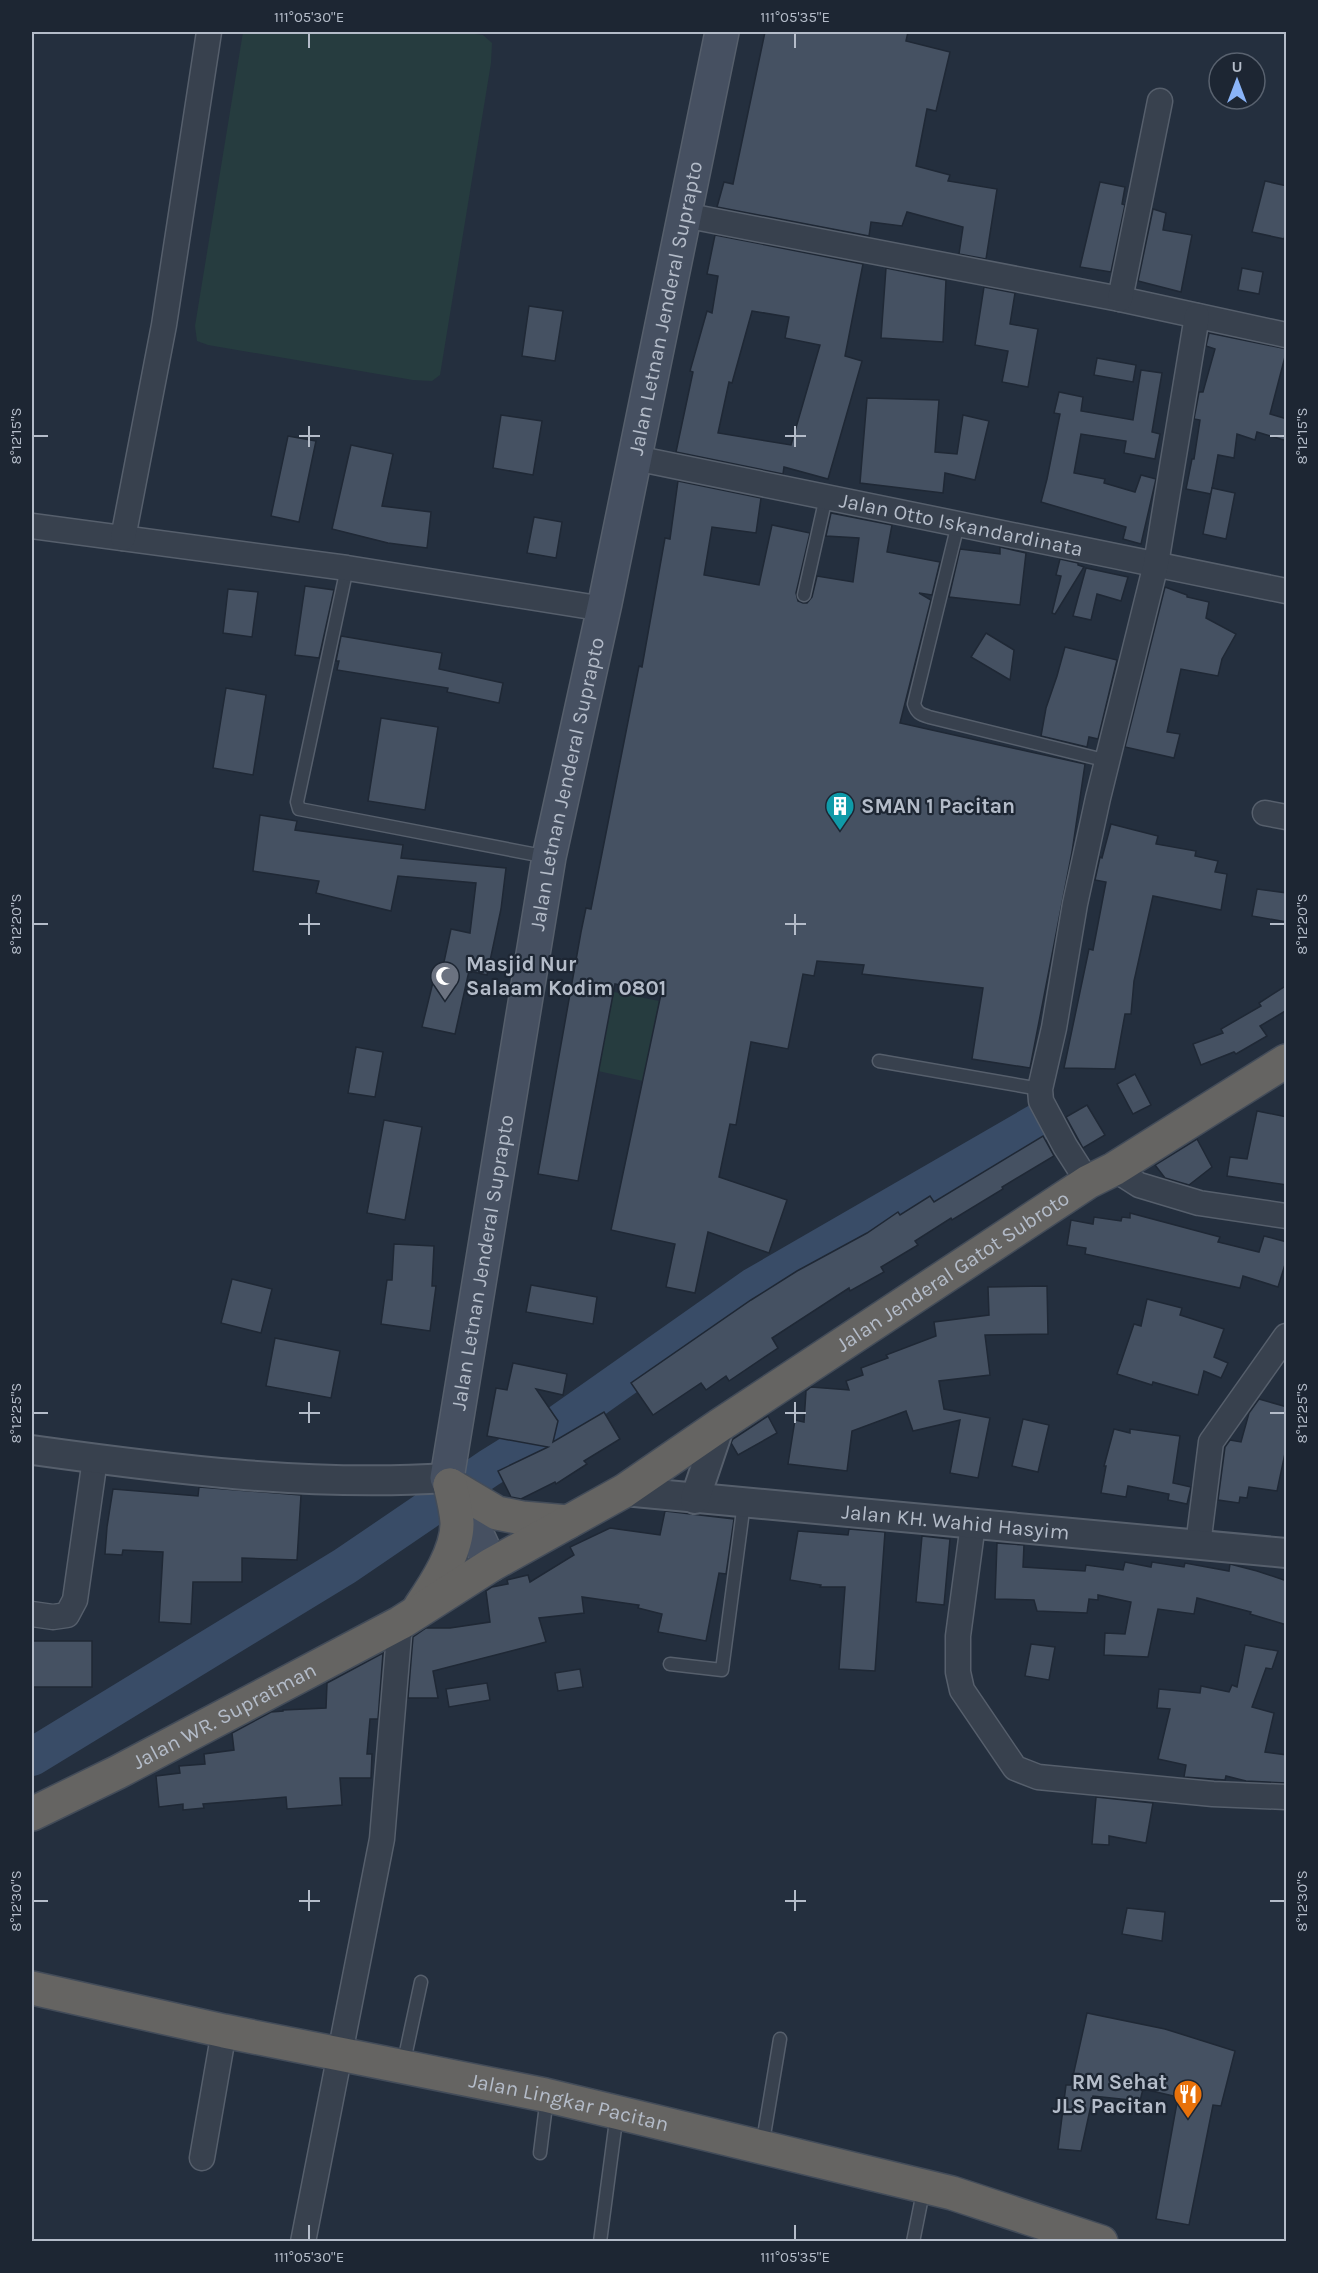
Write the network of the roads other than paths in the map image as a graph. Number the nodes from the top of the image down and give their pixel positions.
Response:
1 (209, 32) edge
2 (722, 32) edge
3 (1160, 101) dead end
4 (684, 215) junction
5 (1120, 299) junction
6 (1197, 316) junction
7 (1287, 335) edge
8 (635, 458) junction
9 (826, 497) junction
10 (958, 524) junction
11 (32, 526) edge
12 (123, 538) junction
13 (1156, 564) junction
14 (347, 568) junction
15 (1287, 591) edge
16 (804, 595) dead end
17 (604, 609) junction
18 (1108, 761) junction
19 (542, 856) junction
20 (879, 1061) dead end
21 (1287, 1061) edge
22 (1041, 1095) junction
23 (1101, 1175) junction
24 (1287, 1216) edge
25 (1287, 1336) edge
26 (720, 1425) junction
27 (32, 1450) edge
28 (95, 1459) junction
29 (454, 1490) junction
30 (624, 1491) junction
31 (695, 1499) junction
32 (744, 1503) junction
33 (568, 1522) junction
34 (973, 1524) junction
35 (1198, 1545) junction
36 (1287, 1553) edge
37 (491, 1565) junction
38 (32, 1614) edge
39 (408, 1618) junction
40 (670, 1664) dead end
41 (1287, 1797) edge
42 (32, 1814) edge
43 (421, 1982) dead end
44 (32, 1988) edge
45 (224, 2031) junction
46 (780, 2039) dead end
47 (338, 2055) junction
48 (403, 2067) junction
49 (547, 2095) junction
50 (617, 2112) junction
51 (762, 2147) junction
52 (540, 2153) dead end
53 (202, 2158) dead end
54 (924, 2186) junction
55 (303, 2241) edge
56 (600, 2241) edge
57 (914, 2241) edge
58 (1101, 2241) edge

1 - 12 street
2 - 4 main road, Jalan Letnan Jenderal Suprapto
3 - 5 street
4 - 5 street
4 - 8 main road, Jalan Letnan Jenderal Suprapto
5 - 6 street
6 - 7 street
6 - 13 street
8 - 9 street, Jalan Otto Iskandardinata
8 - 17 main road, Jalan Letnan Jenderal Suprapto
9 - 10 street, Jalan Otto Iskandardinata
9 - 16 lane
10 - 13 street, Jalan Otto Iskandardinata
10 - 18 lane
11 - 12 street
12 - 14 street
13 - 15 street, Jalan Otto Iskandardinata
13 - 18 street
14 - 17 street
14 - 19 lane
17 - 19 main road, Jalan Letnan Jenderal Suprapto
18 - 22 street
19 - 29 main road, Jalan Letnan Jenderal Suprapto
20 - 22 lane
21 - 23 highway, Jalan Jenderal Gatot Subroto
22 - 23 street
23 - 24 street
23 - 26 highway, Jalan Jenderal Gatot Subroto
25 - 35 street
26 - 30 highway, Jalan Jenderal Gatot Subroto
26 - 31 street
27 - 28 street
28 - 29 street
28 - 38 street
29 - 33 highway
29 - 37 main road
29 - 39 highway
30 - 31 street, Jalan KH. Wahid Hasyim
30 - 33 highway, Jalan Jenderal Gatot Subroto
31 - 32 street, Jalan KH. Wahid Hasyim
32 - 34 street, Jalan KH. Wahid Hasyim
32 - 40 lane
33 - 37 highway, Jalan Jenderal Gatot Subroto
34 - 35 street, Jalan KH. Wahid Hasyim
34 - 41 street
35 - 36 street, Jalan KH. Wahid Hasyim
37 - 39 highway, Jalan WR. Supratman
39 - 42 highway, Jalan WR. Supratman
39 - 47 street
43 - 48 lane
44 - 45 highway, Jalan Lingkar Pacitan
45 - 47 highway, Jalan Lingkar Pacitan
45 - 53 street
46 - 51 lane
47 - 48 highway, Jalan Lingkar Pacitan
47 - 55 street
48 - 49 highway, Jalan Lingkar Pacitan
49 - 50 highway, Jalan Lingkar Pacitan
49 - 52 lane
50 - 51 highway, Jalan Lingkar Pacitan
50 - 56 lane
51 - 54 highway, Jalan Lingkar Pacitan
54 - 57 lane
54 - 58 highway, Jalan Lingkar Pacitan

